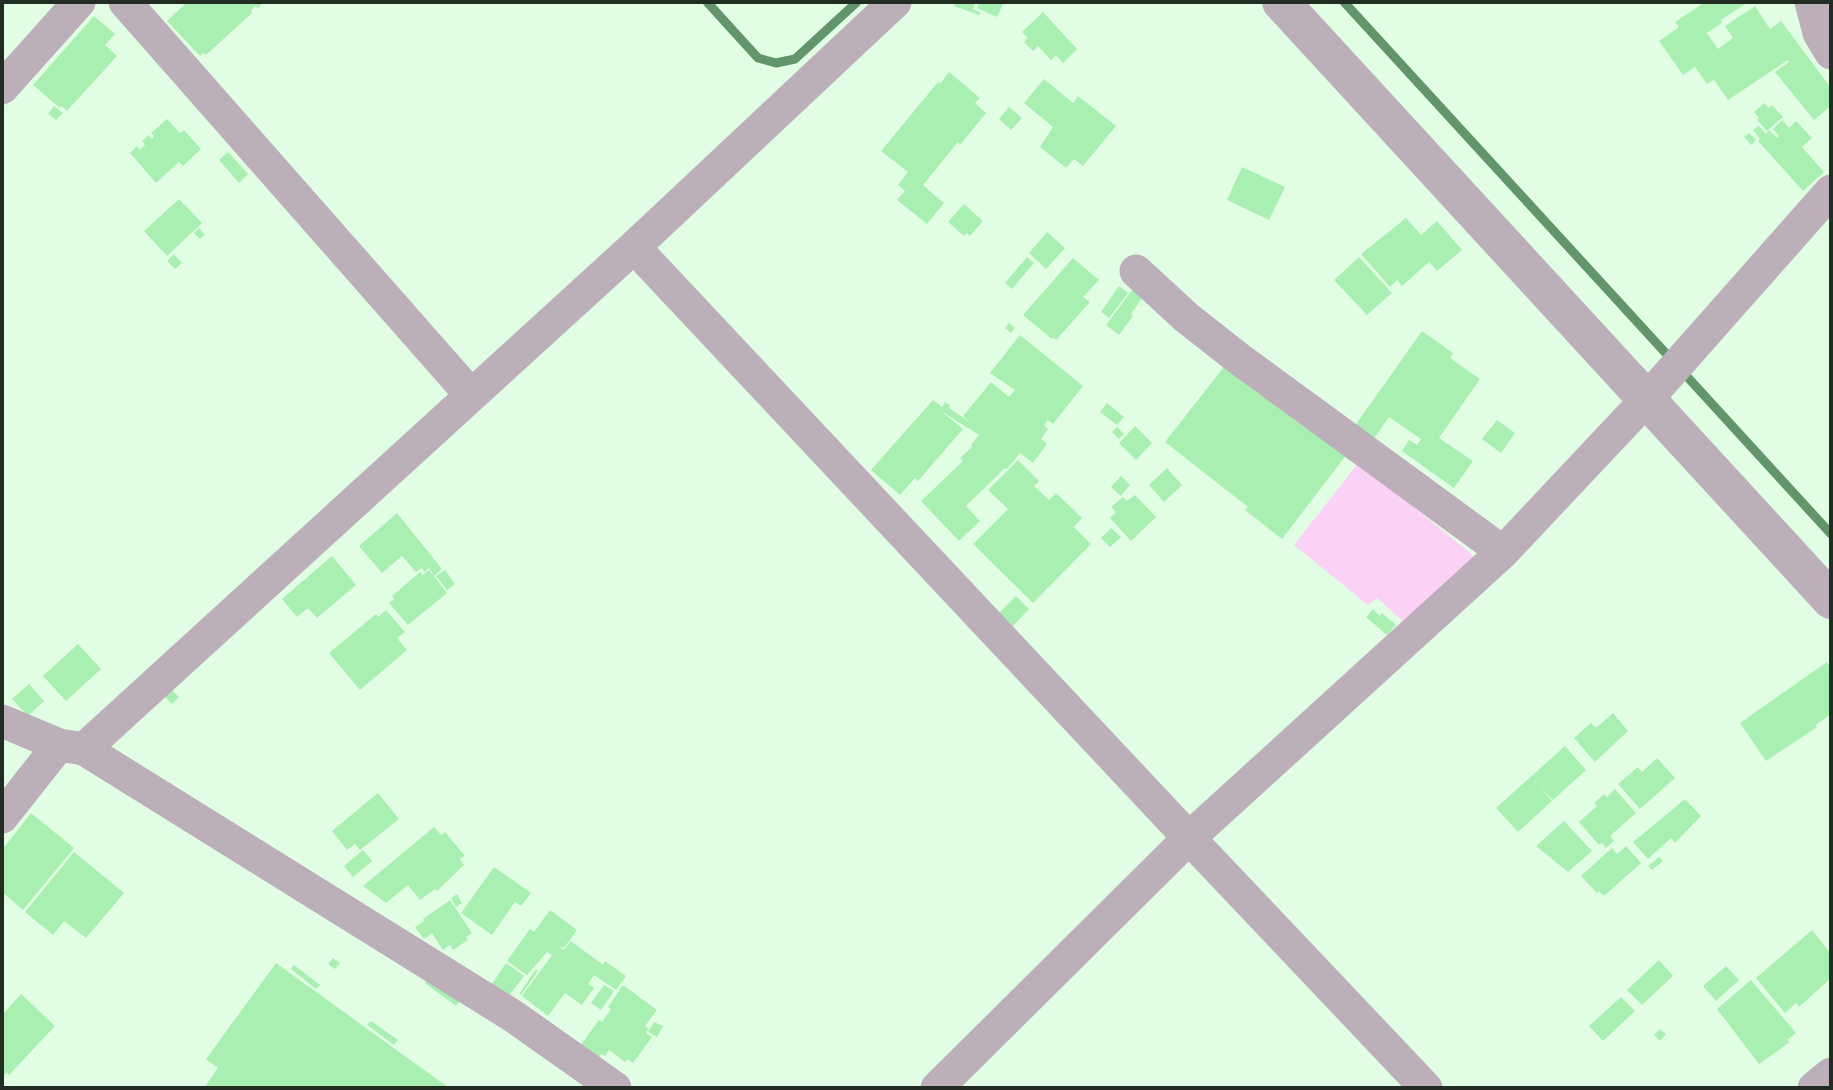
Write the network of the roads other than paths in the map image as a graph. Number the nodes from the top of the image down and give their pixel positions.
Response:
1 (79, 2) edge
2 (125, 2) edge
3 (895, 2) edge
4 (1281, 2) edge
5 (1811, 2) edge
6 (1831, 53) edge
7 (2, 88) edge
8 (1831, 191) edge
9 (634, 247) junction
10 (1136, 271) dead end
11 (1667, 375) junction
12 (471, 395) junction
13 (1503, 552) junction
14 (1831, 600) edge
15 (2, 721) edge
16 (71, 747) junction
17 (2, 817) edge
18 (1189, 838) junction
19 (1831, 1074) edge
20 (615, 1088) edge
21 (937, 1088) edge
22 (1426, 1088) edge
23 (1814, 1088) edge

1 - 7 street
2 - 12 street
3 - 9 street
4 - 11 street
5 - 6 street
8 - 11 street
9 - 12 street
9 - 18 street
10 - 13 street
11 - 13 street
11 - 14 street
12 - 16 street
13 - 18 street
15 - 16 street
16 - 17 street
16 - 20 street
18 - 21 street
18 - 22 street
19 - 23 street

